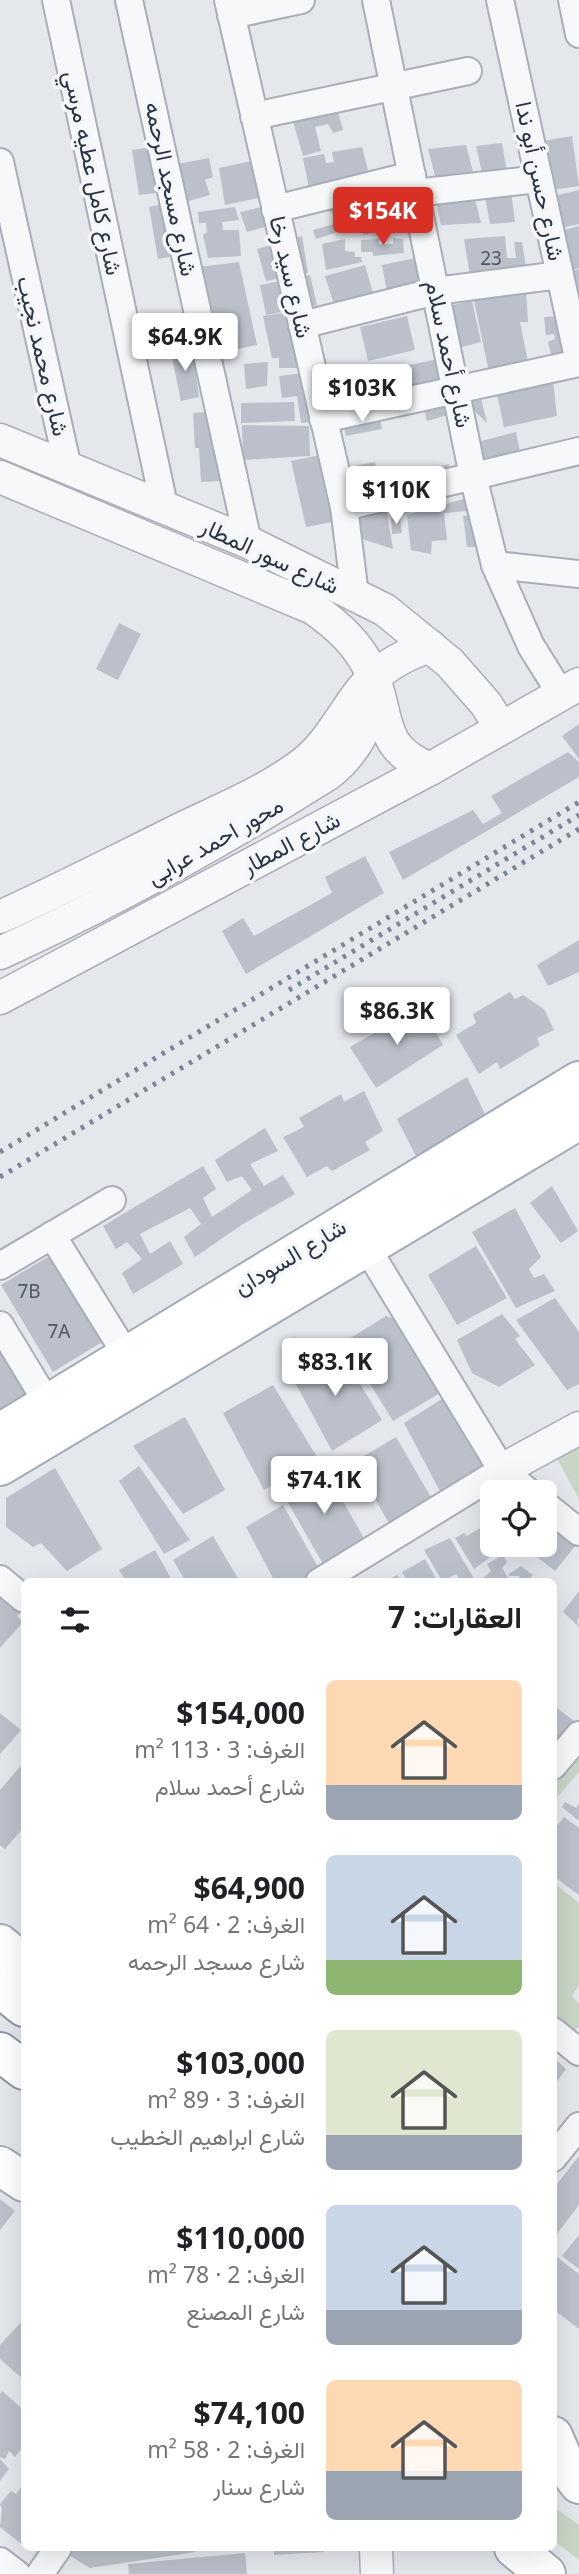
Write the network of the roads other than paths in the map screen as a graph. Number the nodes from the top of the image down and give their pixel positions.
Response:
1 (56, 0) edge
2 (129, 0) edge
3 (301, 0) edge
4 (376, 0) edge
5 (500, 0) edge
6 (572, 0) edge
7 (229, 7) edge
8 (579, 34) edge
9 (468, 71) dead end
10 (394, 87) junction
11 (254, 116) junction
12 (0, 162) edge
13 (539, 179) junction
14 (414, 184) junction
15 (275, 209) junction
16 (560, 275) junction
17 (436, 291) junction
18 (302, 325) junction
19 (579, 363) edge
20 (457, 390) junction
21 (323, 419) junction
22 (0, 440) edge
23 (579, 451) edge
24 (68, 468) junction
25 (473, 476) junction
26 (0, 477) edge
27 (344, 507) junction
28 (165, 510) junction
29 (248, 542) junction
30 (495, 565) junction
31 (579, 574) edge
32 (355, 595) junction
33 (430, 646) junction
34 (373, 677) junction
35 (570, 689) edge
36 (501, 728) junction
37 (430, 769) junction
38 (0, 917) edge
39 (0, 953) edge
40 (0, 998) edge
41 (579, 1082) edge
42 (579, 1120) edge
43 (112, 1200) dead end
44 (52, 1235) junction
45 (367, 1248) junction
46 (0, 1266) edge
47 (0, 1325) edge
48 (127, 1356) junction
49 (48, 1404) junction
50 (579, 1428) edge
51 (0, 1433) edge
52 (0, 1466) edge
53 (502, 1471) junction
54 (513, 1480) edge
55 (557, 1514) edge
56 (579, 1532) edge
57 (326, 1578) edge
58 (0, 1579) edge
59 (21, 1596) edge
60 (579, 1735) edge
61 (557, 1761) edge
62 (0, 1944) edge
63 (21, 1962) edge
64 (0, 1987) edge
65 (21, 2004) edge
66 (21, 2034) edge
67 (557, 2034) edge
68 (0, 2044) edge
69 (0, 2052) edge
70 (579, 2052) edge
71 (21, 2068) edge
72 (579, 2126) edge
73 (557, 2153) edge
74 (0, 2166) edge
75 (21, 2180) edge
76 (56, 2551) edge
77 (376, 2551) edge
78 (518, 2551) edge
79 (0, 2561) edge
80 (17, 2574) edge
81 (40, 2574) edge
82 (377, 2574) edge
83 (546, 2574) edge

1 - 28 street, شارع كامل عطيه مرسي
2 - 29 street, شارع مسجد الرحمه
3 - 7 street
4 - 10 street, شارع أحمد سلام
5 - 13 street, شارع حسن أبو ندا
6 - 8 street
7 - 11 street, شارع سيد رخا
9 - 10 street
10 - 11 street
10 - 14 street, شارع أحمد سلام
11 - 15 street, شارع سيد رخا
12 - 24 street, شارع محمد نجيب
13 - 14 street
13 - 16 street, شارع حسن أبو ندا
14 - 15 street
14 - 17 street, شارع أحمد سلام
15 - 18 street, شارع سيد رخا
16 - 17 street
16 - 19 street, شارع حسن أبو ندا
17 - 18 street
17 - 20 street, شارع أحمد سلام
18 - 21 street, شارع سيد رخا
19 - 20 street
20 - 21 street
20 - 25 street, شارع أحمد سلام
21 - 27 street, شارع سيد رخا
22 - 24 street, شارع سور المطار
23 - 25 street
24 - 28 street, شارع سور المطار
25 - 27 street
25 - 30 street, شارع أحمد سلام
26 - 34 street, شارع سور المطار
27 - 32 street, شارع سيد رخا
28 - 29 street, شارع سور المطار
29 - 32 street, شارع سور المطار
30 - 31 street
30 - 35 street, شارع أحمد سلام
32 - 33 street, شارع سور المطار
33 - 34 street
33 - 36 street, شارع سور المطار
34 - 37 street, شارع سور المطار
34 - 38 street
34 - 39 street, محور احمد عرابى
35 - 36 street, شارع المطار
36 - 37 street, شارع المطار
37 - 40 street, شارع المطار
41 - 48 main road, شارع السودان
42 - 45 main road, شارع السودان
43 - 44 street
44 - 46 street
44 - 48 street
45 - 52 main road, شارع السودان
45 - 53 street
47 - 49 street
48 - 49 main road, شارع السودان
49 - 51 main road, شارع السودان
50 - 53 street
53 - 54 street
53 - 57 street
55 - 56 street
58 - 59 street
60 - 61 street
62 - 63 main road
64 - 65 main road
66 - 68 main road
67 - 70 street
69 - 71 main road
72 - 73 street
74 - 75 main road
76 - 81 street
77 - 82 street
78 - 83 main road
79 - 80 street

